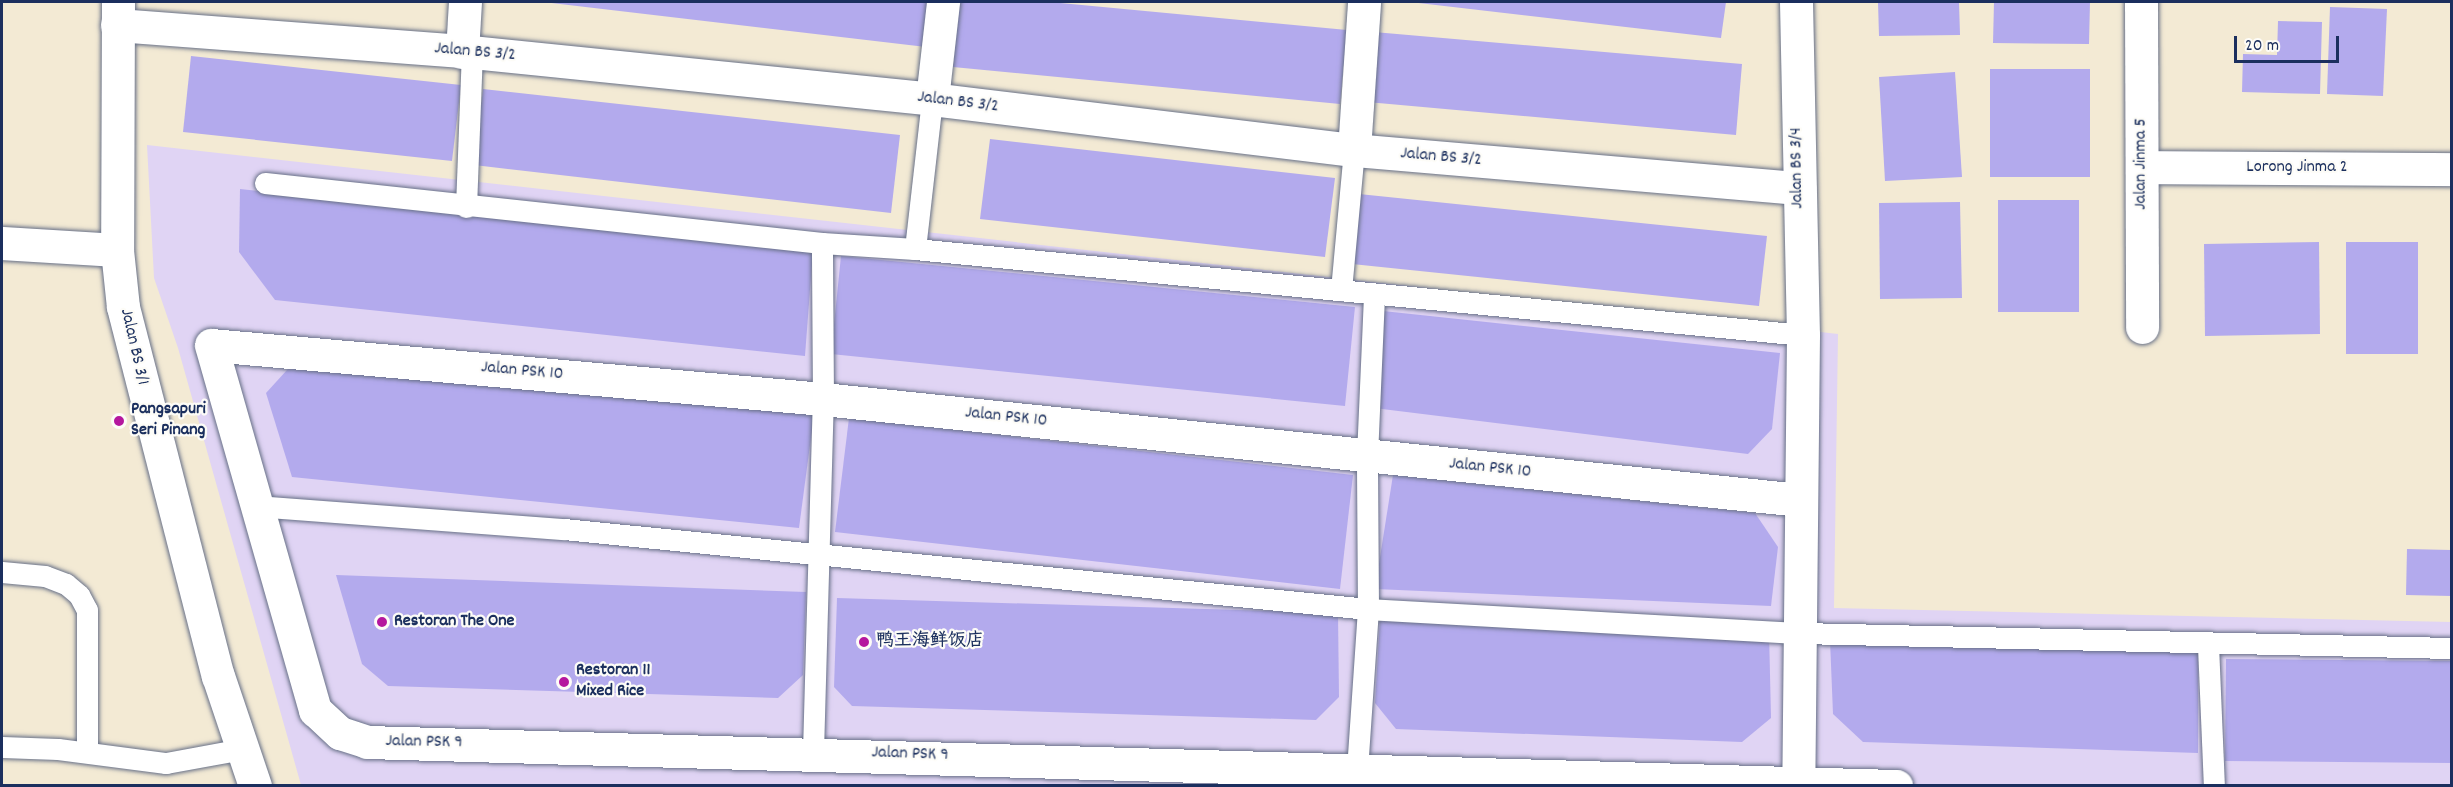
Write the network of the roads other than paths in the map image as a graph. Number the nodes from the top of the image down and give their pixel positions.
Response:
1 (465, 2) edge
2 (943, 2) edge
3 (1364, 2) edge
4 (1796, 2) edge
5 (2141, 2) edge
6 (117, 13) edge
7 (467, 52) junction
8 (932, 99) junction
9 (1354, 150) junction
10 (2143, 167) junction
11 (2451, 169) edge
12 (265, 183) dead end
13 (1798, 188) junction
14 (466, 207) junction
15 (2, 243) edge
16 (822, 243) junction
17 (915, 249) junction
18 (117, 250) junction
19 (1341, 290) junction
20 (1374, 295) junction
21 (2142, 327) dead end
22 (1803, 335) junction
23 (211, 345) joint
24 (823, 399) junction
25 (1367, 456) junction
26 (1800, 500) junction
27 (256, 506) junction
28 (820, 553) junction
29 (2, 572) edge
30 (1368, 609) junction
31 (1800, 633) junction
32 (2208, 645) junction
33 (2451, 648) edge
34 (2, 747) edge
35 (242, 749) junction
36 (87, 752) junction
37 (813, 752) junction
38 (1357, 770) junction
39 (1798, 784) edge
40 (255, 786) edge
41 (1896, 786) edge
42 (2214, 786) edge

1 - 7 street
2 - 8 street
3 - 9 street
4 - 13 street, Jalan BS 3/4
5 - 10 street, Jalan Jinma 5
6 - 7 street, Jalan BS 3/2
6 - 18 street, Jalan BS 3/1
7 - 8 street, Jalan BS 3/2
7 - 14 lane
8 - 9 street, Jalan BS 3/2
8 - 17 lane
9 - 13 street, Jalan BS 3/2
9 - 19 lane
10 - 11 street, Lorong Jinma 2
10 - 21 street, Jalan Jinma 5
12 - 14 lane
13 - 22 street, Jalan BS 3/4
14 - 16 lane
15 - 18 street
16 - 17 lane
16 - 24 lane
17 - 19 lane
18 - 35 street, Jalan BS 3/1
19 - 20 lane
20 - 22 lane
20 - 25 lane
22 - 26 street, Jalan BS 3/4
23 - 24 street, Jalan PSK 10
23 - 27 street, Jalan PSK 9
24 - 25 street, Jalan PSK 10
24 - 28 lane
25 - 26 street, Jalan PSK 10
25 - 30 lane
26 - 31 street, Jalan BS 3/4
27 - 28 lane
27 - 37 street, Jalan PSK 9
28 - 30 lane
28 - 37 lane
29 - 36 lane
30 - 31 lane
30 - 38 lane
31 - 32 lane
31 - 39 street, Jalan BS 3/4
32 - 33 lane
32 - 42 lane
34 - 36 lane
35 - 36 lane
35 - 40 street, Jalan BS 3/1
37 - 38 street, Jalan PSK 9
38 - 39 street, Jalan PSK 9
39 - 41 street, Jalan PSK 9

